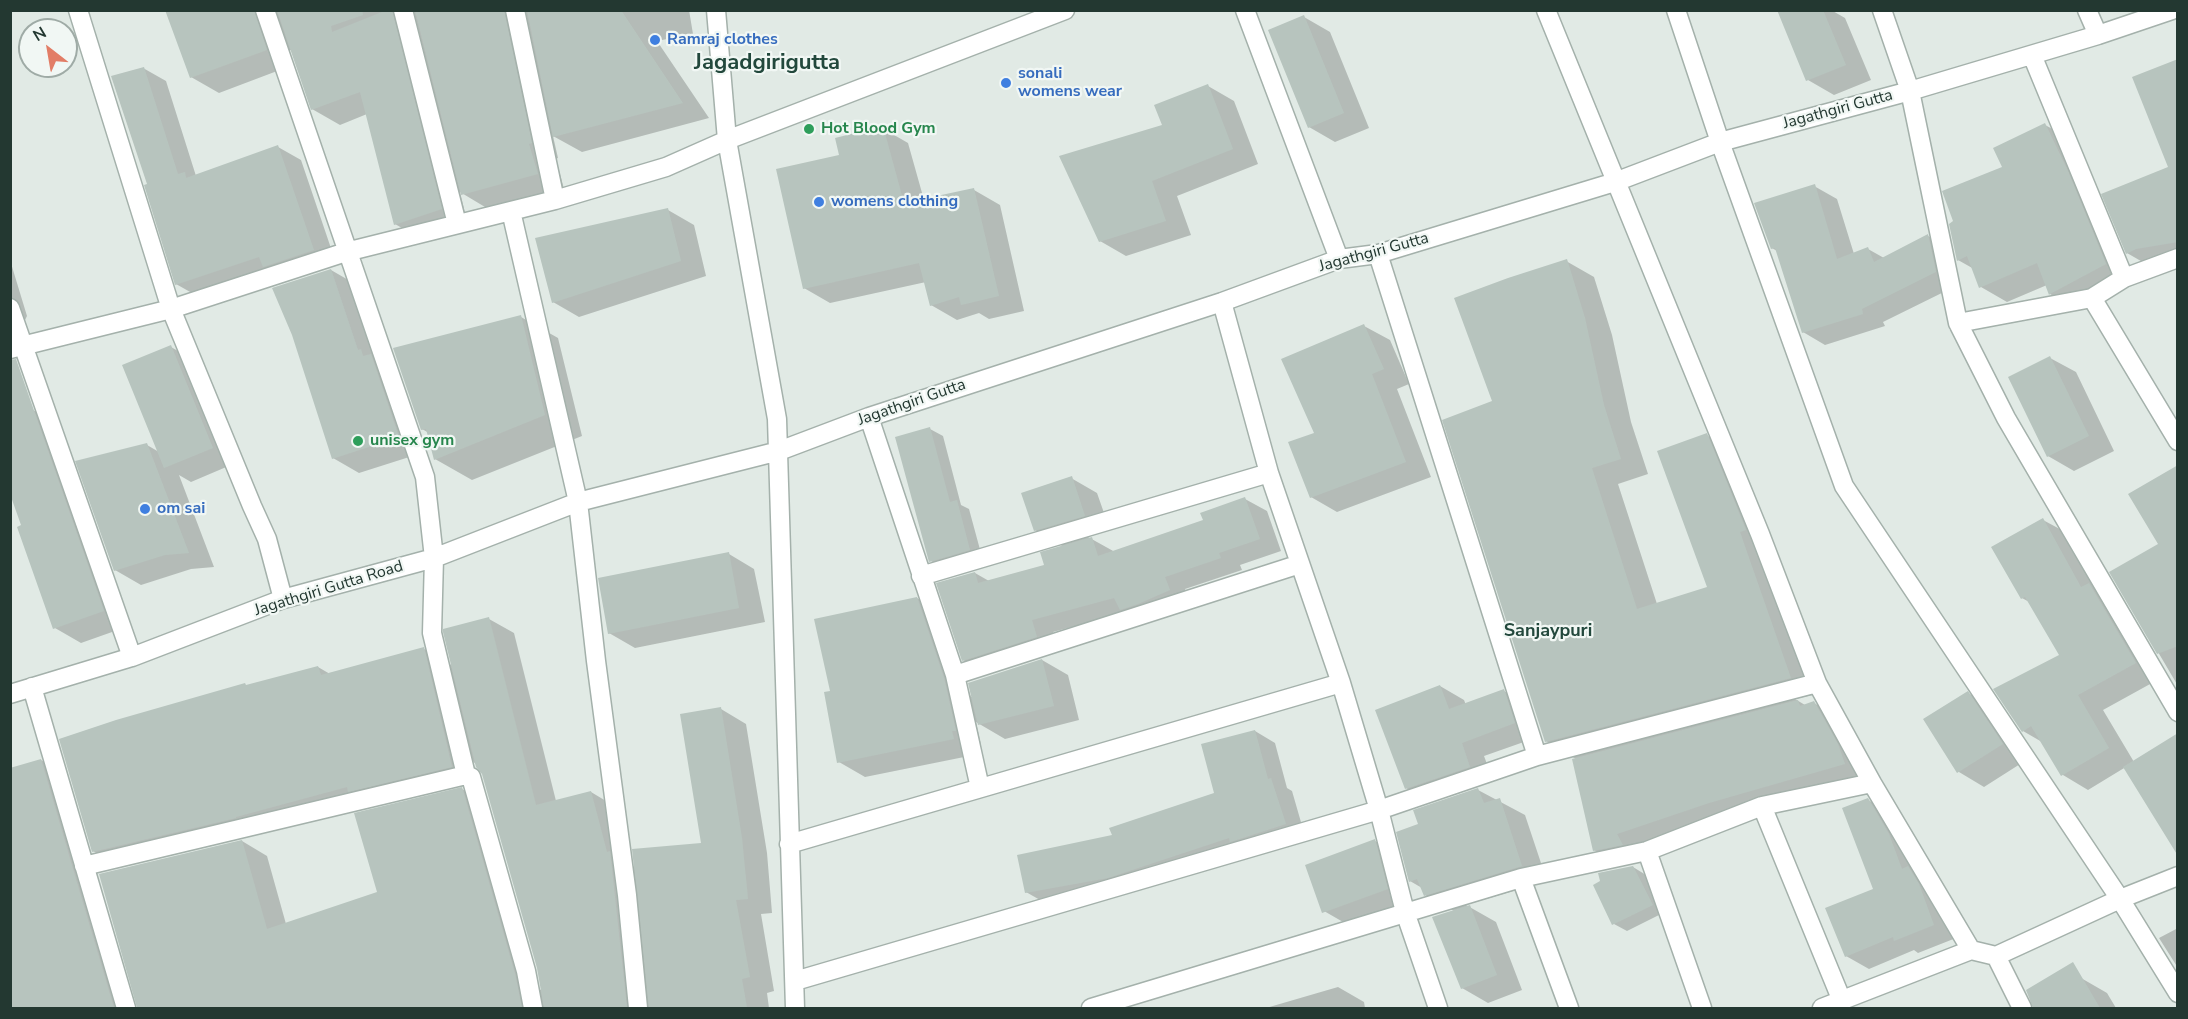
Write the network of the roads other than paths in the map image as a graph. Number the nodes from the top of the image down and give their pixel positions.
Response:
1 (78, 10) edge
2 (265, 10) edge
3 (403, 10) edge
4 (516, 10) edge
5 (716, 10) edge
6 (1065, 10) edge
7 (1245, 10) edge
8 (1545, 10) edge
9 (1676, 10) edge
10 (1882, 10) edge
11 (2087, 10) edge
12 (2172, 10) edge
13 (1039, 15) edge
14 (2098, 35) junction
15 (2031, 54) junction
16 (1910, 91) junction
17 (727, 140) junction
18 (1720, 142) junction
19 (1615, 182) junction
20 (555, 200) junction
21 (511, 211) junction
22 (457, 224) junction
23 (346, 252) junction
24 (1378, 255) junction
25 (2178, 258) edge
26 (1339, 259) junction
27 (2124, 278) junction
28 (2092, 298) junction
29 (1222, 302) junction
30 (10, 308) edge
31 (171, 309) junction
32 (1959, 323) junction
33 (16, 347) edge
34 (869, 417) junction
35 (2178, 441) edge
36 (779, 452) junction
37 (1269, 473) junction
38 (579, 502) junction
39 (434, 558) junction
40 (1300, 564) junction
41 (921, 576) junction
42 (283, 599) junction
43 (132, 657) junction
44 (955, 675) junction
45 (1341, 683) junction
46 (1817, 683) junction
47 (32, 687) junction
48 (10, 693) edge
49 (2178, 712) edge
50 (1537, 756) junction
51 (466, 775) junction
52 (1872, 783) junction
53 (980, 788) junction
54 (1762, 806) junction
55 (1379, 810) junction
56 (789, 844) junction
57 (1647, 851) junction
58 (84, 866) junction
59 (2178, 876) edge
60 (1521, 878) junction
61 (2120, 899) junction
62 (1405, 912) junction
63 (1971, 950) junction
64 (1996, 956) junction
65 (795, 981) junction
66 (2178, 993) edge
67 (1842, 1001) junction
68 (126, 1008) edge
69 (533, 1008) edge
70 (638, 1008) edge
71 (795, 1008) edge
72 (1091, 1008) edge
73 (1438, 1008) edge
74 (1569, 1008) edge
75 (1702, 1008) edge
76 (1822, 1008) edge
77 (2022, 1008) edge

1 - 31 street
2 - 23 street
3 - 22 street
4 - 20 street
5 - 17 street
6 - 13 street
7 - 26 street
8 - 19 street
9 - 18 street
10 - 16 street
11 - 14 street
12 - 14 street, Jagathgiri Gutta
13 - 17 street
14 - 15 street, Jagathgiri Gutta
15 - 16 street, Jagathgiri Gutta
15 - 27 street
16 - 18 street, Jagathgiri Gutta
16 - 32 street
17 - 20 street
17 - 36 street
18 - 19 street, Jagathgiri Gutta
18 - 61 street
19 - 24 street, Jagathgiri Gutta
19 - 46 street
20 - 21 street
21 - 22 street
21 - 38 street
22 - 23 street
23 - 31 street
23 - 39 street
24 - 26 street, Jagathgiri Gutta
24 - 50 street
25 - 27 street
26 - 29 street, Jagathgiri Gutta
27 - 28 street
28 - 32 street
28 - 35 street
29 - 34 street, Jagathgiri Gutta
29 - 37 street
30 - 33 street
31 - 33 street
31 - 42 street
32 - 49 street
33 - 43 street
34 - 36 street, Jagathgiri Gutta
34 - 41 street
36 - 38 street, Jagathgiri Gutta
36 - 56 street
37 - 40 street
37 - 41 street
38 - 39 street, Jagathgiri Gutta Road
38 - 70 street
39 - 42 street, Jagathgiri Gutta Road
39 - 51 street
40 - 44 street
40 - 45 street
41 - 44 street
42 - 43 street, Jagathgiri Gutta Road
43 - 47 street, Jagathgiri Gutta Road
44 - 53 street
45 - 53 street
45 - 55 street
46 - 50 street
46 - 52 street
47 - 48 street, Jagathgiri Gutta Road
47 - 58 street
50 - 55 street
51 - 58 street
51 - 69 street
52 - 54 street
52 - 63 street
53 - 56 street
54 - 57 street
54 - 67 street
55 - 62 street
55 - 65 street
56 - 65 street
57 - 60 street
57 - 75 street
58 - 68 street
59 - 61 street
60 - 62 street
60 - 74 street
61 - 64 street
61 - 66 street
62 - 72 street
62 - 73 street
63 - 64 street
63 - 67 street
64 - 77 street
65 - 71 street
67 - 76 street

